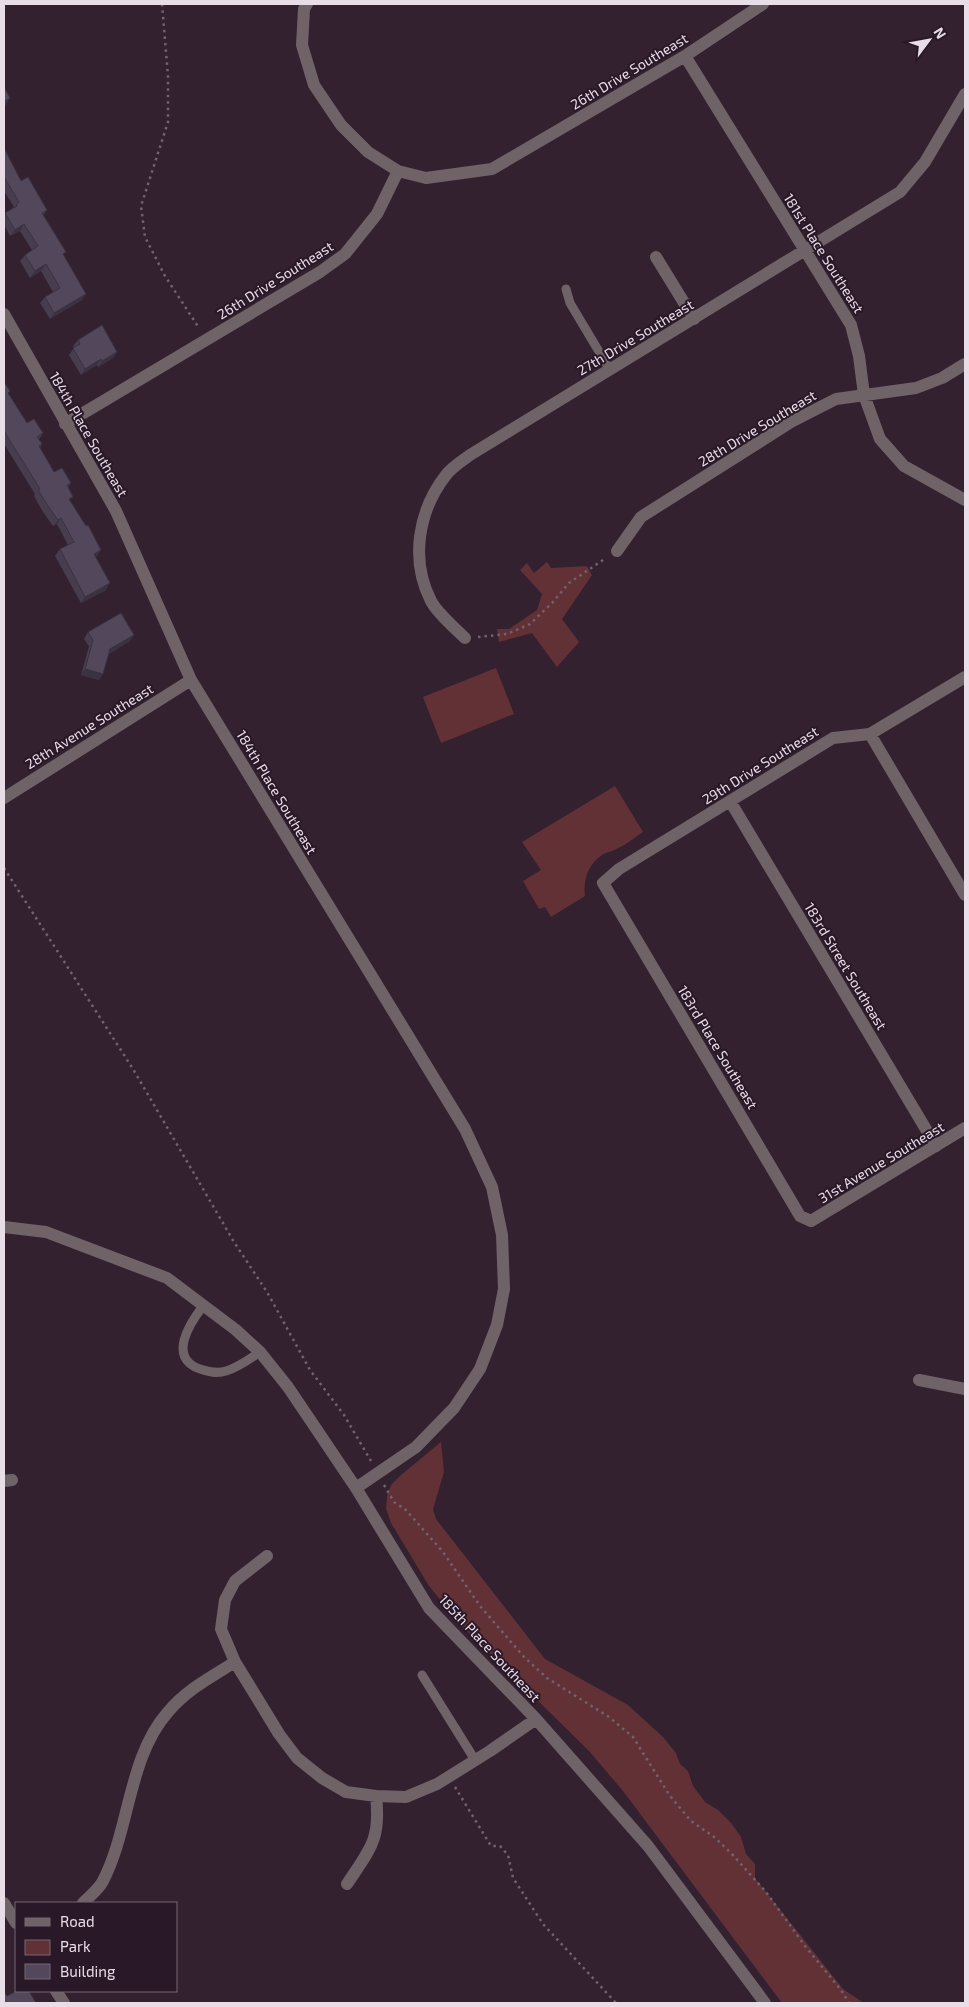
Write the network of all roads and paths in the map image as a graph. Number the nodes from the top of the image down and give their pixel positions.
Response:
1 (162, 4) edge
2 (307, 4) edge
3 (763, 4) edge
4 (685, 56) junction
5 (965, 94) edge
6 (398, 171) junction
7 (805, 251) junction
8 (656, 257) dead end
9 (566, 289) dead end
10 (4, 314) edge
11 (694, 319) junction
12 (208, 340) junction
13 (965, 364) edge
14 (610, 370) junction
15 (864, 394) junction
16 (65, 424) junction
17 (965, 499) edge
18 (617, 551) joint
19 (464, 638) joint
20 (965, 677) edge
21 (191, 680) junction
22 (870, 734) junction
23 (4, 798) edge
24 (730, 801) junction
25 (603, 883) joint
26 (965, 895) edge
27 (965, 1128) edge
28 (936, 1146) junction
29 (811, 1221) joint
30 (4, 1228) edge
31 (203, 1306) junction
32 (260, 1352) junction
33 (919, 1380) dead end
34 (965, 1389) edge
35 (356, 1488) junction
36 (267, 1556) dead end
37 (235, 1662) junction
38 (422, 1675) dead end
39 (536, 1719) junction
40 (475, 1760) junction
41 (449, 1777) junction
42 (376, 1796) junction
43 (347, 1884) dead end
44 (84, 1902) edge
45 (4, 1903) edge
46 (15, 1921) edge
47 (57, 1992) edge
48 (64, 2003) edge
49 (616, 2003) edge
50 (765, 2003) edge

1 - 12 path
2 - 6 street
3 - 4 street, 26th Drive Southeast
4 - 6 street, 26th Drive Southeast
4 - 7 street, 181st Place Southeast
5 - 7 street, 27th Drive Southeast
6 - 12 street, 26th Drive Southeast
7 - 11 street, 27th Drive Southeast
7 - 15 street, 181st Place Southeast
8 - 11 street
9 - 14 lane
10 - 16 street, 184th Place Southeast
11 - 14 street, 27th Drive Southeast
12 - 16 street, 26th Drive Southeast
13 - 15 street, 28th Drive Southeast
14 - 19 street, 27th Drive Southeast
15 - 17 street, 181st Place Southeast
15 - 18 street, 28th Drive Southeast
16 - 21 street, 184th Place Southeast
18 - 19 path
20 - 22 street, 29th Drive Southeast
21 - 23 street, 28th Avenue Southeast
21 - 35 street, 184th Place Southeast
22 - 24 street, 29th Drive Southeast
22 - 26 street
24 - 25 street, 29th Drive Southeast
24 - 28 street, 183rd Street Southeast
25 - 29 street, 183rd Place Southeast
27 - 28 street, 31st Avenue Southeast
28 - 29 street, 31st Avenue Southeast
30 - 31 street, 185th Place Southeast
31 - 32 street, 185th Place Southeast
31 - 32 lane
32 - 35 street, 185th Place Southeast
33 - 34 street
35 - 39 street, 185th Place Southeast
36 - 37 street
37 - 42 street
37 - 44 street
38 - 40 lane
39 - 40 street
39 - 50 street, 185th Place Southeast
40 - 41 street
41 - 42 street
41 - 49 path
42 - 43 street
45 - 46 street
47 - 48 street

